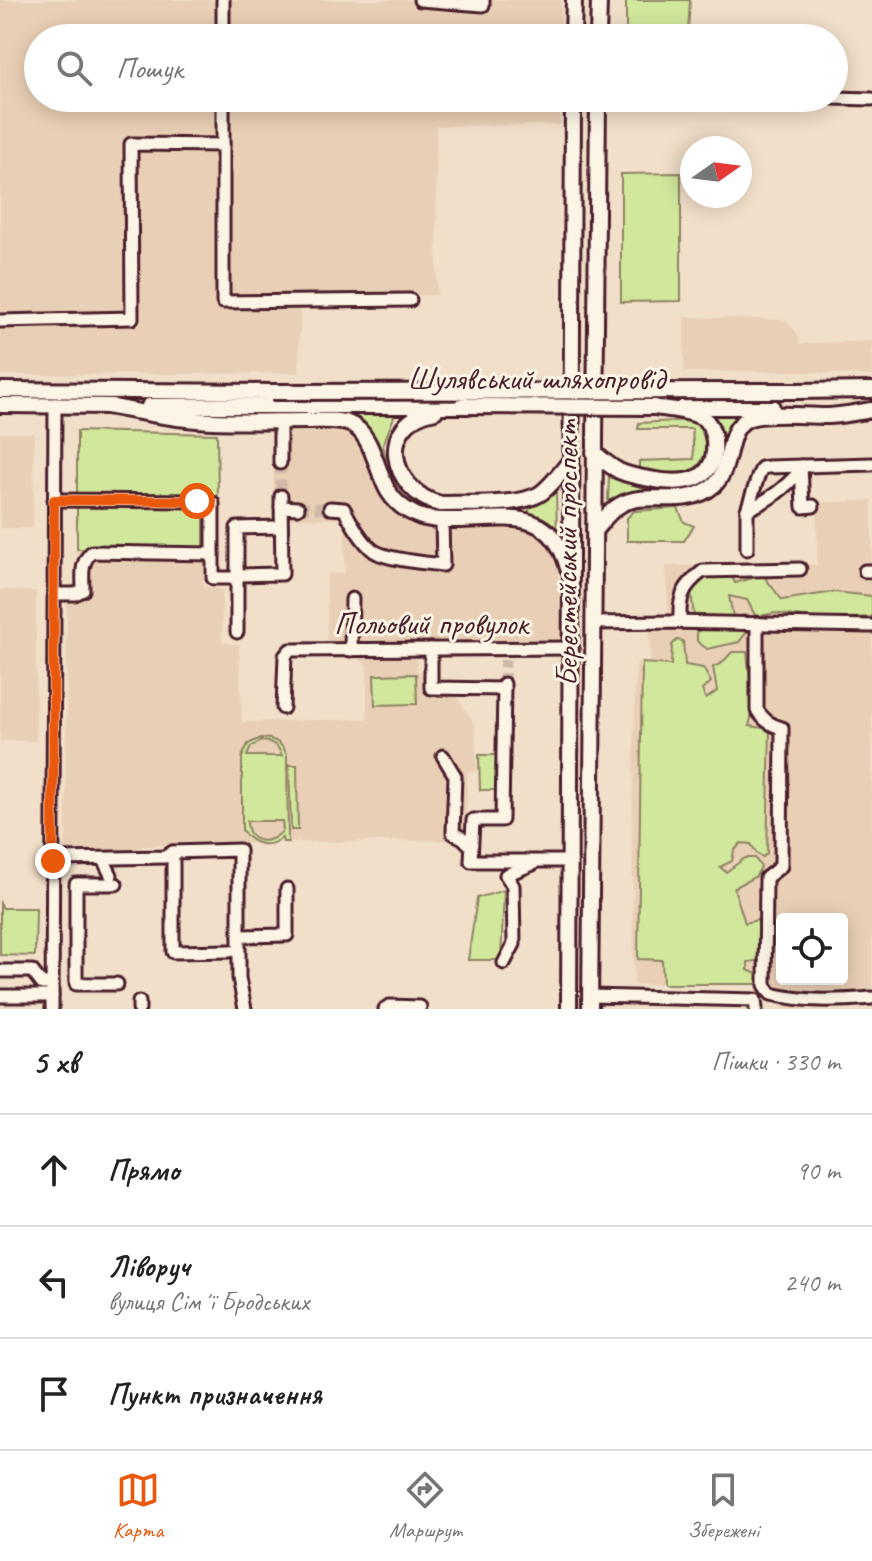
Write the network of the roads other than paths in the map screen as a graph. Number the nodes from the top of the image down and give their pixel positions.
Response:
1 (223, 0) edge
2 (420, 0) edge
3 (483, 0) edge
4 (574, 0) edge
5 (599, 0) edge
6 (223, 24) edge
7 (573, 24) edge
8 (598, 24) edge
9 (848, 98) edge
10 (872, 99) edge
11 (223, 112) edge
12 (573, 112) edge
13 (598, 112) edge
14 (223, 145) junction
15 (410, 300) dead end
16 (0, 321) edge
17 (0, 390) edge
18 (872, 390) edge
19 (271, 399) junction
20 (55, 404) junction
21 (0, 405) edge
22 (106, 406) junction
23 (461, 406) junction
24 (655, 407) junction
25 (872, 409) edge
26 (280, 421) junction
27 (594, 452) junction
28 (571, 460) junction
29 (280, 463) tunnel mouth
30 (872, 464) edge
31 (801, 468) junction
32 (54, 500) junction
33 (813, 506) dead end
34 (298, 508) tunnel mouth
35 (330, 508) tunnel mouth
36 (747, 510) junction
37 (442, 520) junction
38 (281, 527) junction
39 (594, 531) junction
40 (747, 549) dead end
41 (213, 554) junction
42 (800, 569) dead end
43 (234, 577) junction
44 (572, 582) junction
45 (54, 594) junction
46 (352, 599) dead end
47 (680, 622) junction
48 (594, 623) junction
49 (757, 623) junction
50 (872, 626) edge
51 (237, 632) dead end
52 (572, 648) junction
53 (431, 649) junction
54 (351, 650) junction
55 (283, 708) dead end
56 (443, 756) dead end
57 (471, 846) junction
58 (173, 852) junction
59 (103, 859) junction
60 (53, 861) junction
61 (541, 861) junction
62 (571, 861) junction
63 (287, 889) dead end
64 (52, 932) junction
65 (76, 932) junction
66 (239, 936) junction
67 (230, 951) dead end
68 (504, 963) dead end
69 (0, 971) edge
70 (117, 984) dead end
71 (0, 996) edge
72 (52, 996) edge
73 (872, 998) edge
74 (590, 1002) edge
75 (420, 1007) dead end
76 (245, 1009) edge
77 (385, 1009) edge
78 (569, 1009) edge
79 (756, 1009) edge

1 - 6 street
2 - 3 street
4 - 7 main road
5 - 8 main road
9 - 10 street
11 - 14 street
12 - 28 main road, Берестейський проспект
13 - 27 main road, Берестейський проспект
14 - 15 street
14 - 16 street
17 - 19 main road
18 - 19 main road, Шулявський шляхопровід, bridge
19 - 22 main road
19 - 23 main road, Шулявський шляхопровід
20 - 21 main road
20 - 22 main road
20 - 32 street
22 - 26 main road
23 - 24 main road, Шулявський шляхопровід, bridge
23 - 28 main road
24 - 25 main road, Шулявський шляхопровід
24 - 27 main road
25 - 39 main road
26 - 29 street
26 - 37 main road
27 - 39 main road, Берестейський проспект
28 - 44 main road, Берестейський проспект
30 - 31 street
31 - 33 street
31 - 36 street
31 - 36 street
32 - 41 street
32 - 45 street
34 - 38 street
35 - 37 street
36 - 40 street
37 - 44 main road
38 - 43 street
38 - 43 street
39 - 48 main road, Берестейський проспект
41 - 43 street
41 - 45 street
42 - 47 street
43 - 51 street
44 - 52 main road, Берестейський проспект
45 - 60 street
46 - 54 street
47 - 48 street
47 - 49 street
48 - 74 main road, Берестейський проспект
49 - 50 street
49 - 73 street
52 - 53 street, Польовий провулок
52 - 62 main road, Берестейський проспект
53 - 54 street, Польовий провулок
53 - 57 street
54 - 55 street, Польовий провулок
56 - 57 street
57 - 61 street
58 - 59 street
58 - 66 street
58 - 67 street
59 - 60 street
59 - 65 street
60 - 64 street
61 - 62 street
61 - 68 street
62 - 78 main road, Берестейський проспект
63 - 66 street
64 - 65 street
64 - 72 street
65 - 70 street
66 - 76 street
69 - 72 street
71 - 72 street
74 - 79 street
75 - 77 street

